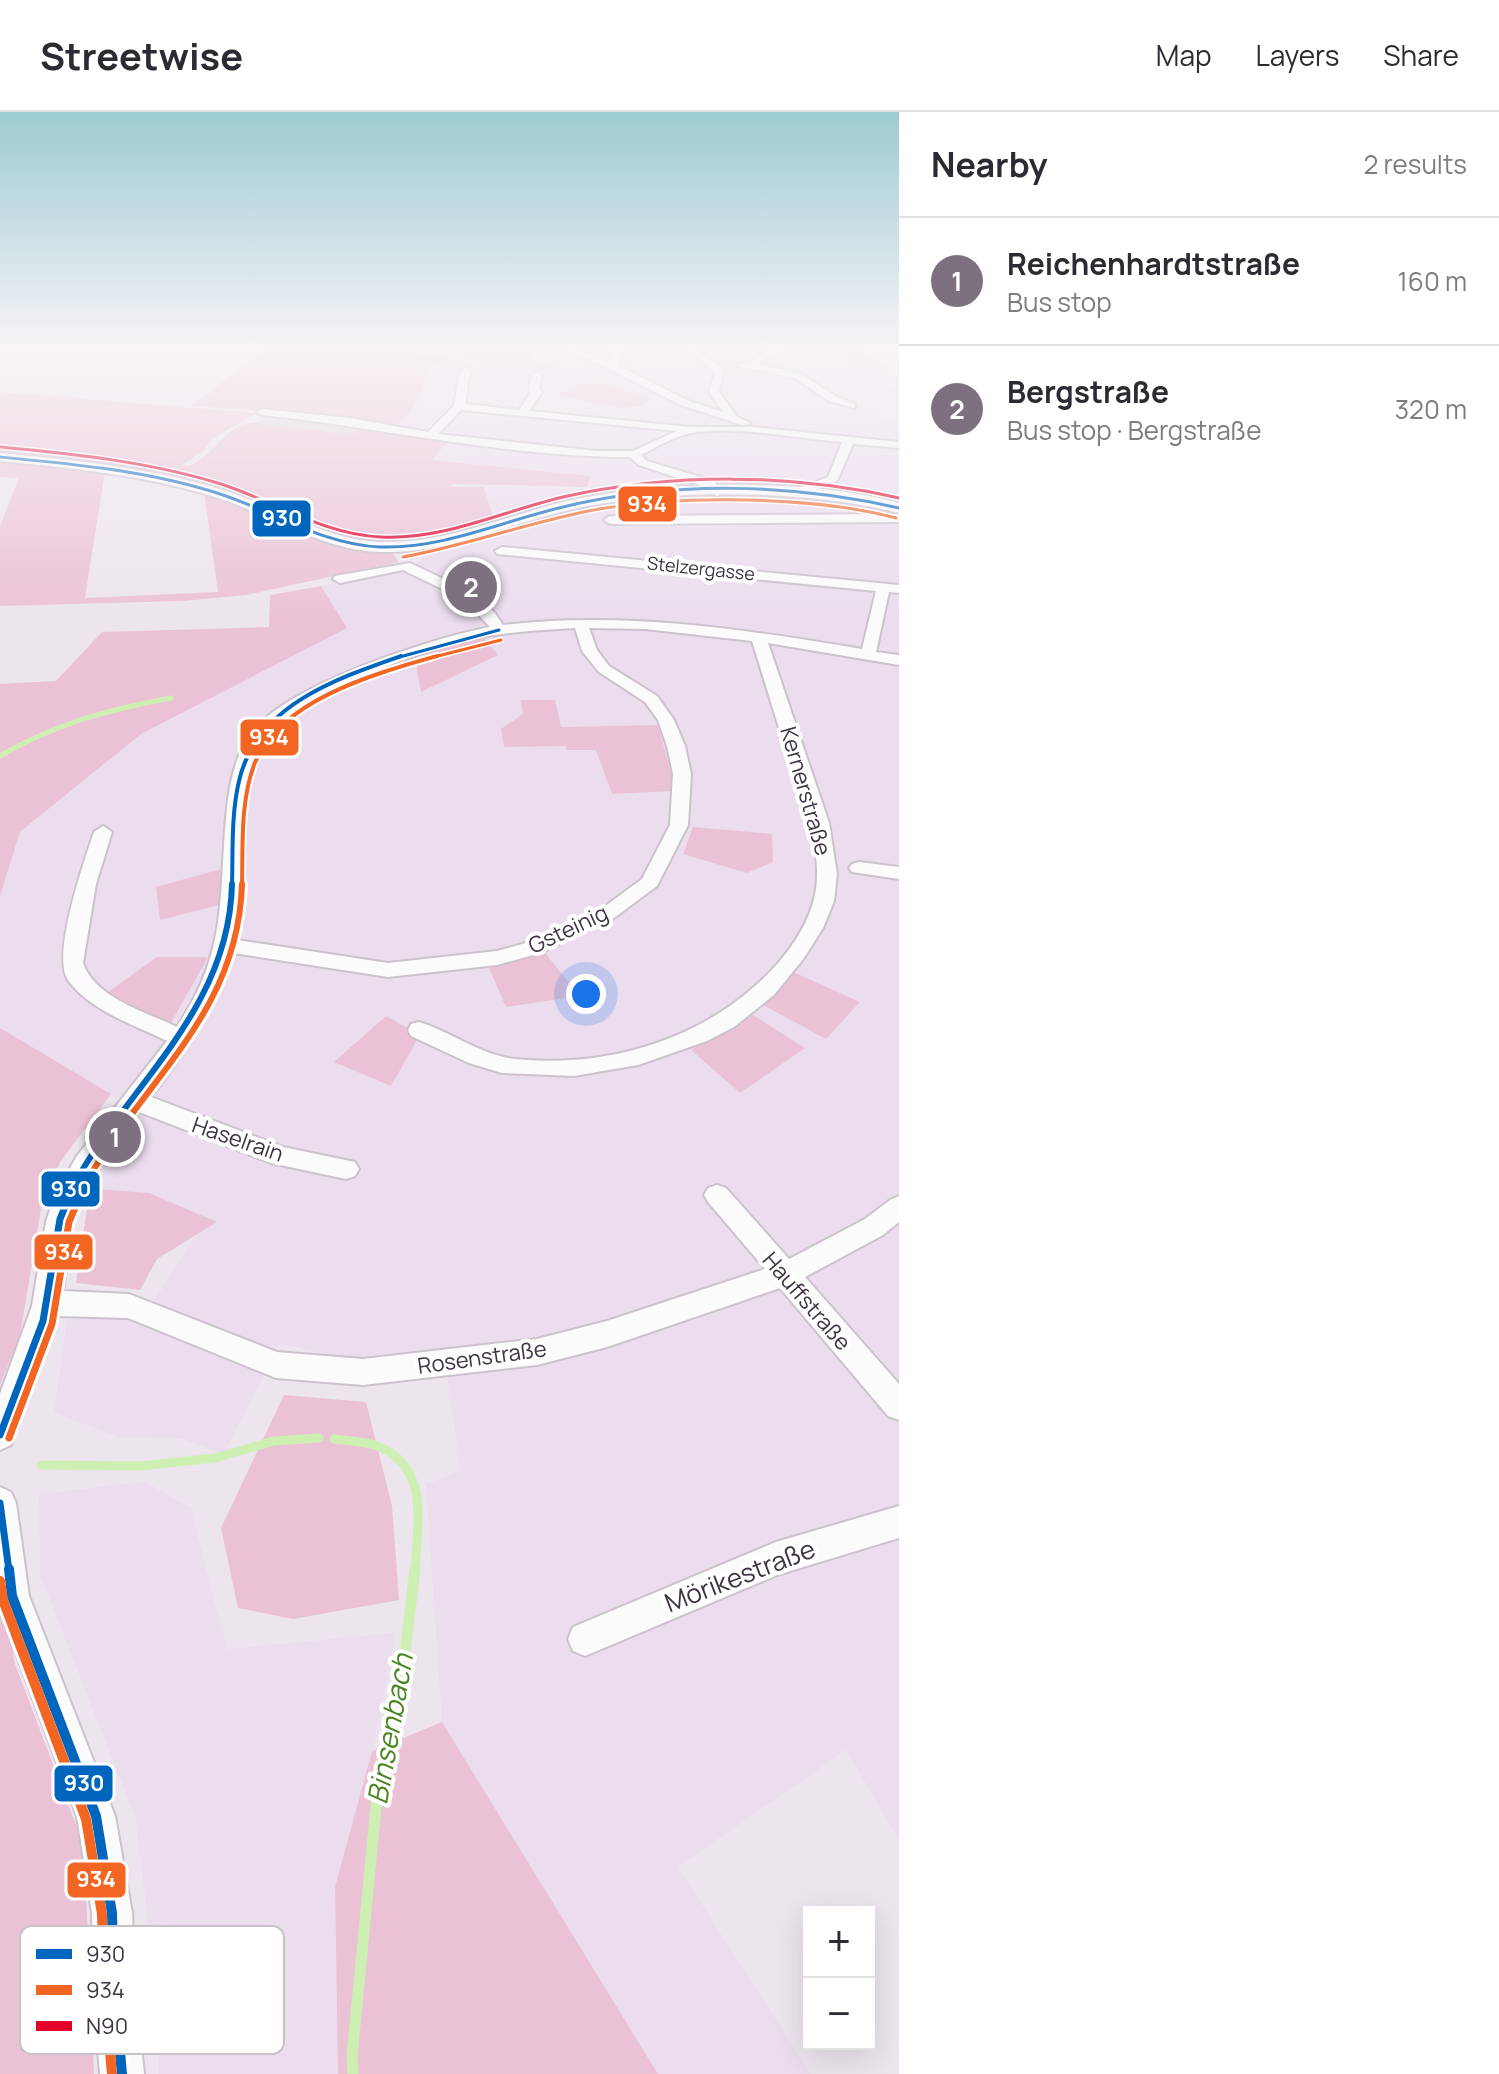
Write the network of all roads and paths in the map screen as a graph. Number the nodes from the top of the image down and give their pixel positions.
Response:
1 (429, 437) edge
2 (671, 437) edge
3 (823, 437) edge
4 (849, 439) junction
5 (899, 445) edge
6 (635, 454) junction
7 (0, 457) edge
8 (717, 492) junction
9 (800, 492) junction
10 (899, 508) edge
11 (899, 518) edge
12 (610, 520) dead end
13 (402, 547) junction
14 (502, 551) dead end
15 (405, 566) junction
16 (340, 579) dead end
17 (891, 589) edge
18 (581, 625) junction
19 (499, 630) junction
20 (758, 636) junction
21 (868, 655) junction
22 (899, 660) edge
23 (103, 832) dead end
24 (859, 868) dead end
25 (899, 873) edge
26 (225, 945) junction
27 (419, 1030) dead end
28 (180, 1038) junction
29 (133, 1100) junction
30 (346, 1169) dead end
31 (717, 1195) dead end
32 (899, 1207) edge
33 (783, 1275) junction
34 (47, 1303) junction
35 (899, 1406) edge
36 (0, 1435) edge
37 (0, 1503) edge
38 (899, 1522) edge
39 (585, 1639) dead end
40 (113, 1926) edge
41 (121, 2054) edge
42 (122, 2074) edge

1 - 6 street
2 - 6 street
3 - 4 street
4 - 5 street
4 - 9 street
6 - 8 street
7 - 13 street
8 - 9 street
8 - 13 street
9 - 10 street
11 - 12 street
13 - 15 street
14 - 17 street, Stelzergasse
15 - 16 street
15 - 19 street
17 - 21 street
18 - 19 street
18 - 20 street
18 - 26 street, Gsteinig
19 - 26 street
20 - 21 street
20 - 27 street, Kernerstraße
21 - 22 street
23 - 28 street
24 - 25 street
26 - 28 street
28 - 29 street
29 - 30 street, Haselrain
29 - 34 street
31 - 33 street, Hauffstraße
32 - 33 street, Rosenstraße
33 - 34 street, Rosenstraße
33 - 35 street, Hauffstraße
34 - 36 street
37 - 40 street
38 - 39 street, Mörikestraße
41 - 42 street

